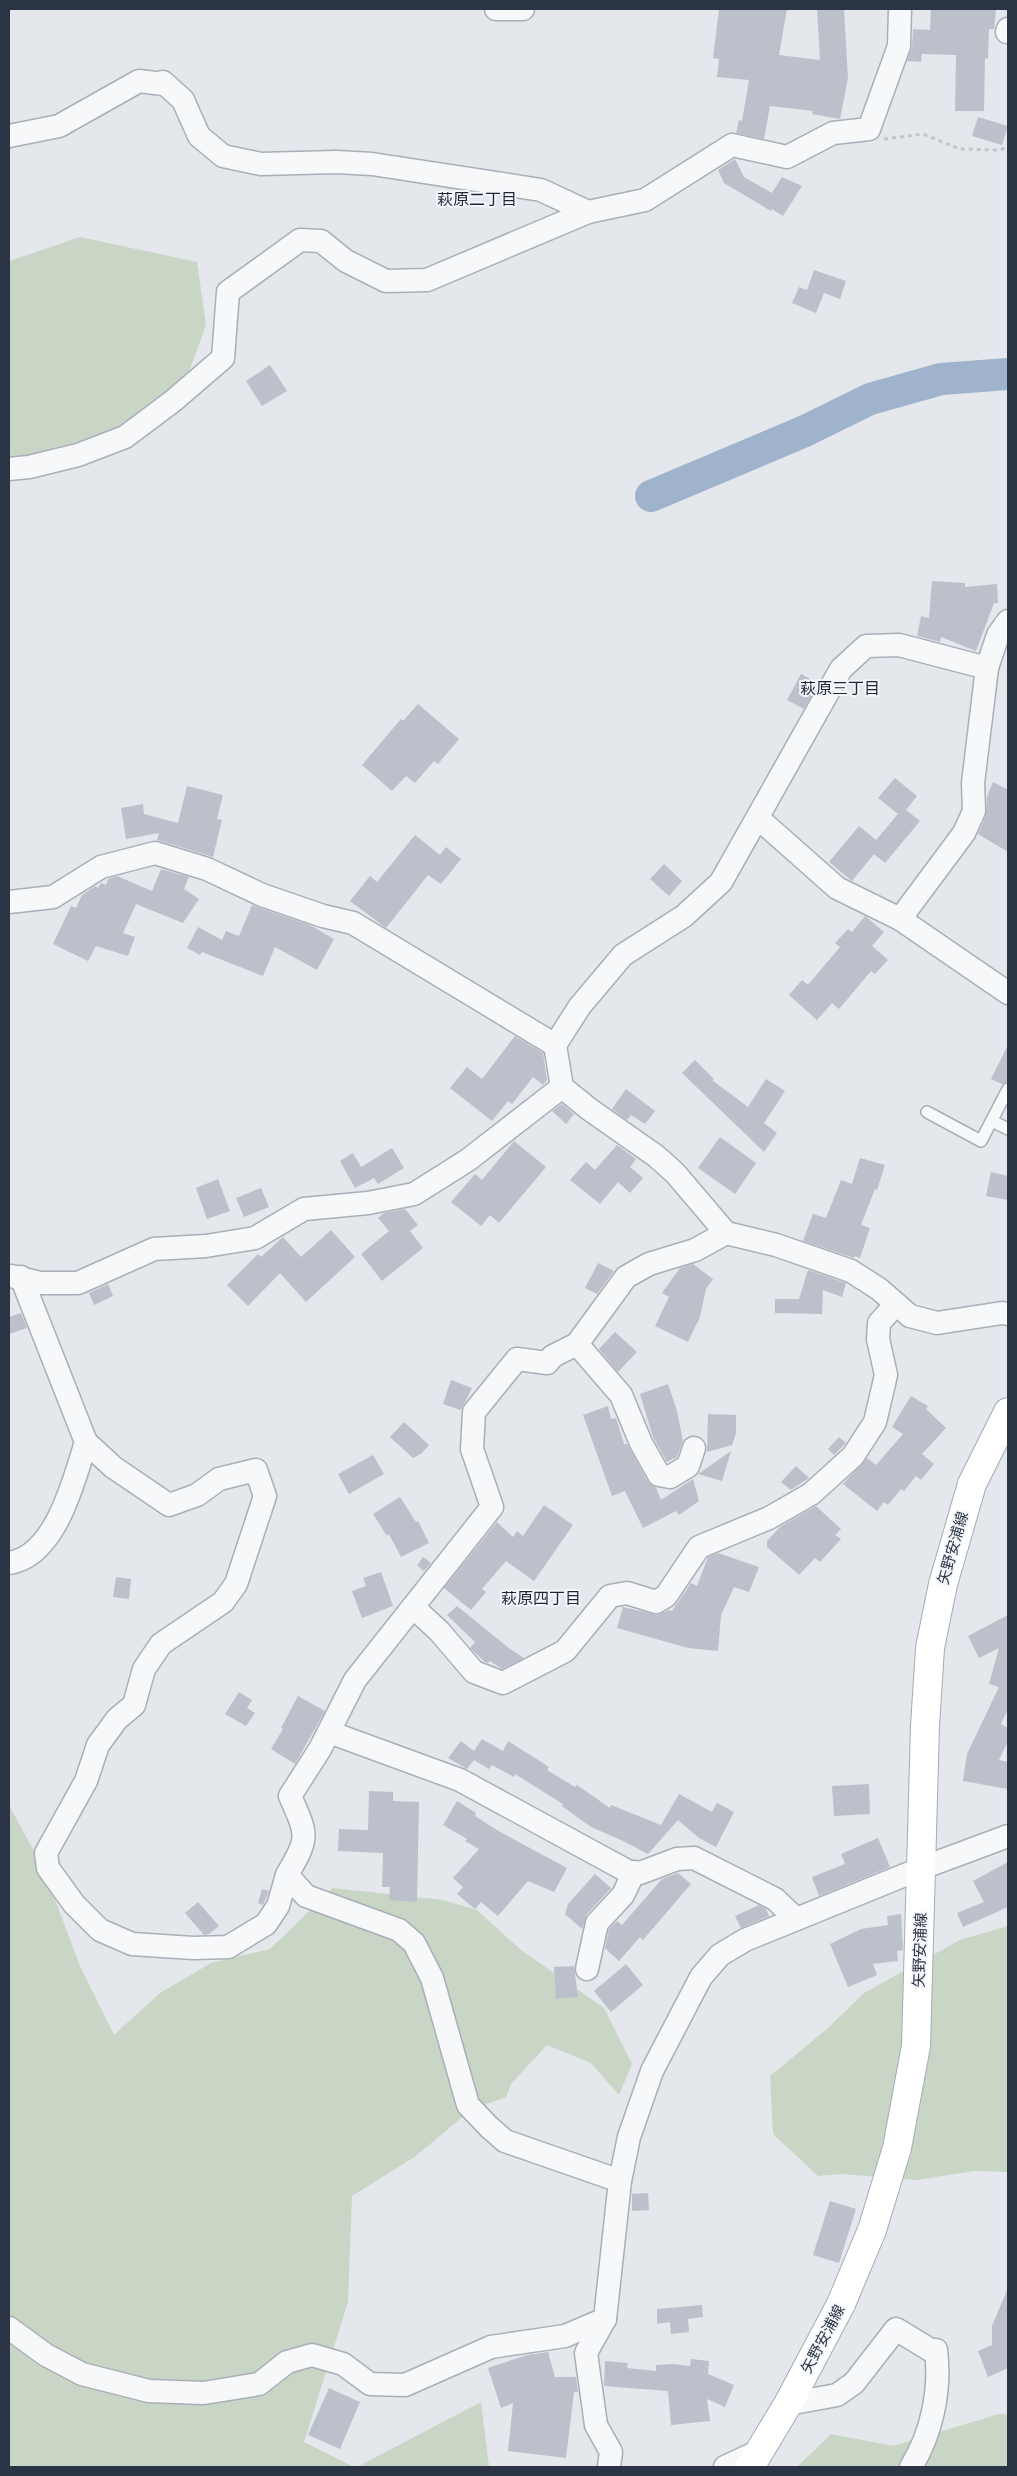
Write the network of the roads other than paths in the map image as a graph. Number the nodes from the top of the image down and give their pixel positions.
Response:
1 (496, 9) edge
2 (523, 9) edge
3 (900, 9) edge
4 (9, 136) edge
5 (588, 212) junction
6 (9, 469) edge
7 (1008, 621) edge
8 (987, 668) junction
9 (759, 819) junction
10 (9, 902) edge
11 (900, 919) junction
12 (1008, 993) edge
13 (555, 1045) junction
14 (562, 1087) junction
15 (1008, 1089) edge
16 (927, 1112) dead end
17 (992, 1121) junction
18 (1008, 1129) edge
19 (726, 1233) junction
20 (15, 1276) edge
21 (896, 1304) junction
22 (1008, 1314) edge
23 (577, 1344) junction
24 (1008, 1412) edge
25 (86, 1442) junction
26 (694, 1448) dead end
27 (9, 1562) edge
28 (412, 1607) junction
29 (329, 1732) junction
30 (1008, 1836) edge
31 (922, 1868) junction
32 (634, 1872) junction
33 (287, 1875) junction
34 (796, 1919) junction
35 (588, 1969) dead end
36 (620, 2181) junction
37 (605, 2319) junction
38 (9, 2328) edge
39 (788, 2404) junction
40 (755, 2459) edge
41 (610, 2460) edge
42 (594, 2467) edge
43 (725, 2467) edge
44 (911, 2467) edge

1 - 2 street
3 - 5 street
4 - 5 street
5 - 6 street
7 - 8 street
8 - 9 street
8 - 11 street
9 - 11 street
9 - 13 street
10 - 13 street
11 - 12 street
13 - 14 street
14 - 19 street
14 - 20 street
15 - 17 lane
16 - 17 lane
17 - 18 lane
19 - 21 street
19 - 23 street
20 - 25 street
21 - 22 street
21 - 28 street
23 - 26 street
23 - 28 street
24 - 31 main road, 矢野安浦線
25 - 27 street
25 - 33 street
28 - 29 street
29 - 32 street
29 - 33 street
30 - 31 street
31 - 34 street
31 - 39 main road, 矢野安浦線
32 - 34 street
32 - 35 street
33 - 36 street
34 - 36 street
36 - 37 street
37 - 38 street
37 - 41 street
39 - 40 main road, 矢野安浦線
39 - 44 street
40 - 43 street
41 - 42 street

